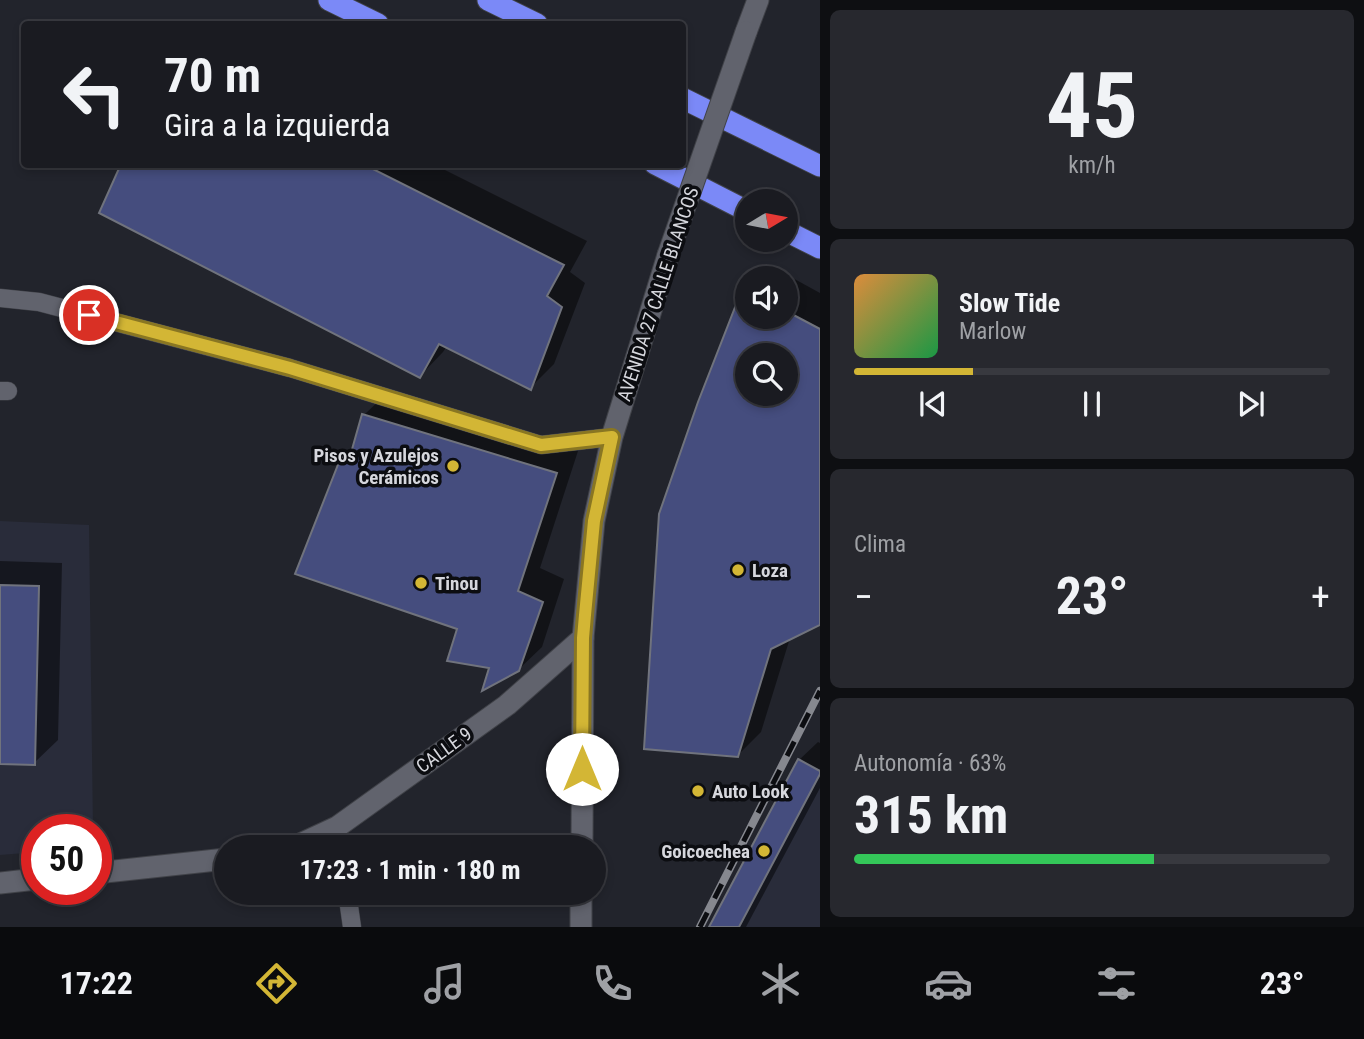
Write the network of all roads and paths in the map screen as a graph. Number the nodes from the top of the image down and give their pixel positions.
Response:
1 (329, 0) edge
2 (488, 0) edge
3 (758, 0) edge
4 (372, 21) edge
5 (531, 21) edge
6 (686, 99) edge
7 (820, 166) edge
8 (663, 168) edge
9 (735, 205) edge
10 (798, 237) edge
11 (820, 248) edge
12 (0, 298) edge
13 (612, 437) junction
14 (583, 638) junction
15 (342, 835) edge
16 (582, 835) edge
17 (214, 860) edge
18 (112, 871) edge
19 (21, 881) edge
20 (0, 883) edge
21 (349, 905) edge
22 (581, 905) edge
23 (352, 927) edge
24 (581, 927) edge

1 - 4 highway
2 - 5 highway
3 - 13 main road, AVENIDA 27 CALLE BLANCOS, bridge
6 - 7 highway
8 - 9 highway
10 - 11 highway
12 - 13 lane
13 - 14 main road, AVENIDA 27 CALLE BLANCOS
14 - 15 main road, CALLE 9
14 - 16 main road, AVENIDA 27 CALLE BLANCOS
17 - 18 main road
19 - 20 main road
21 - 23 lane
22 - 24 main road

